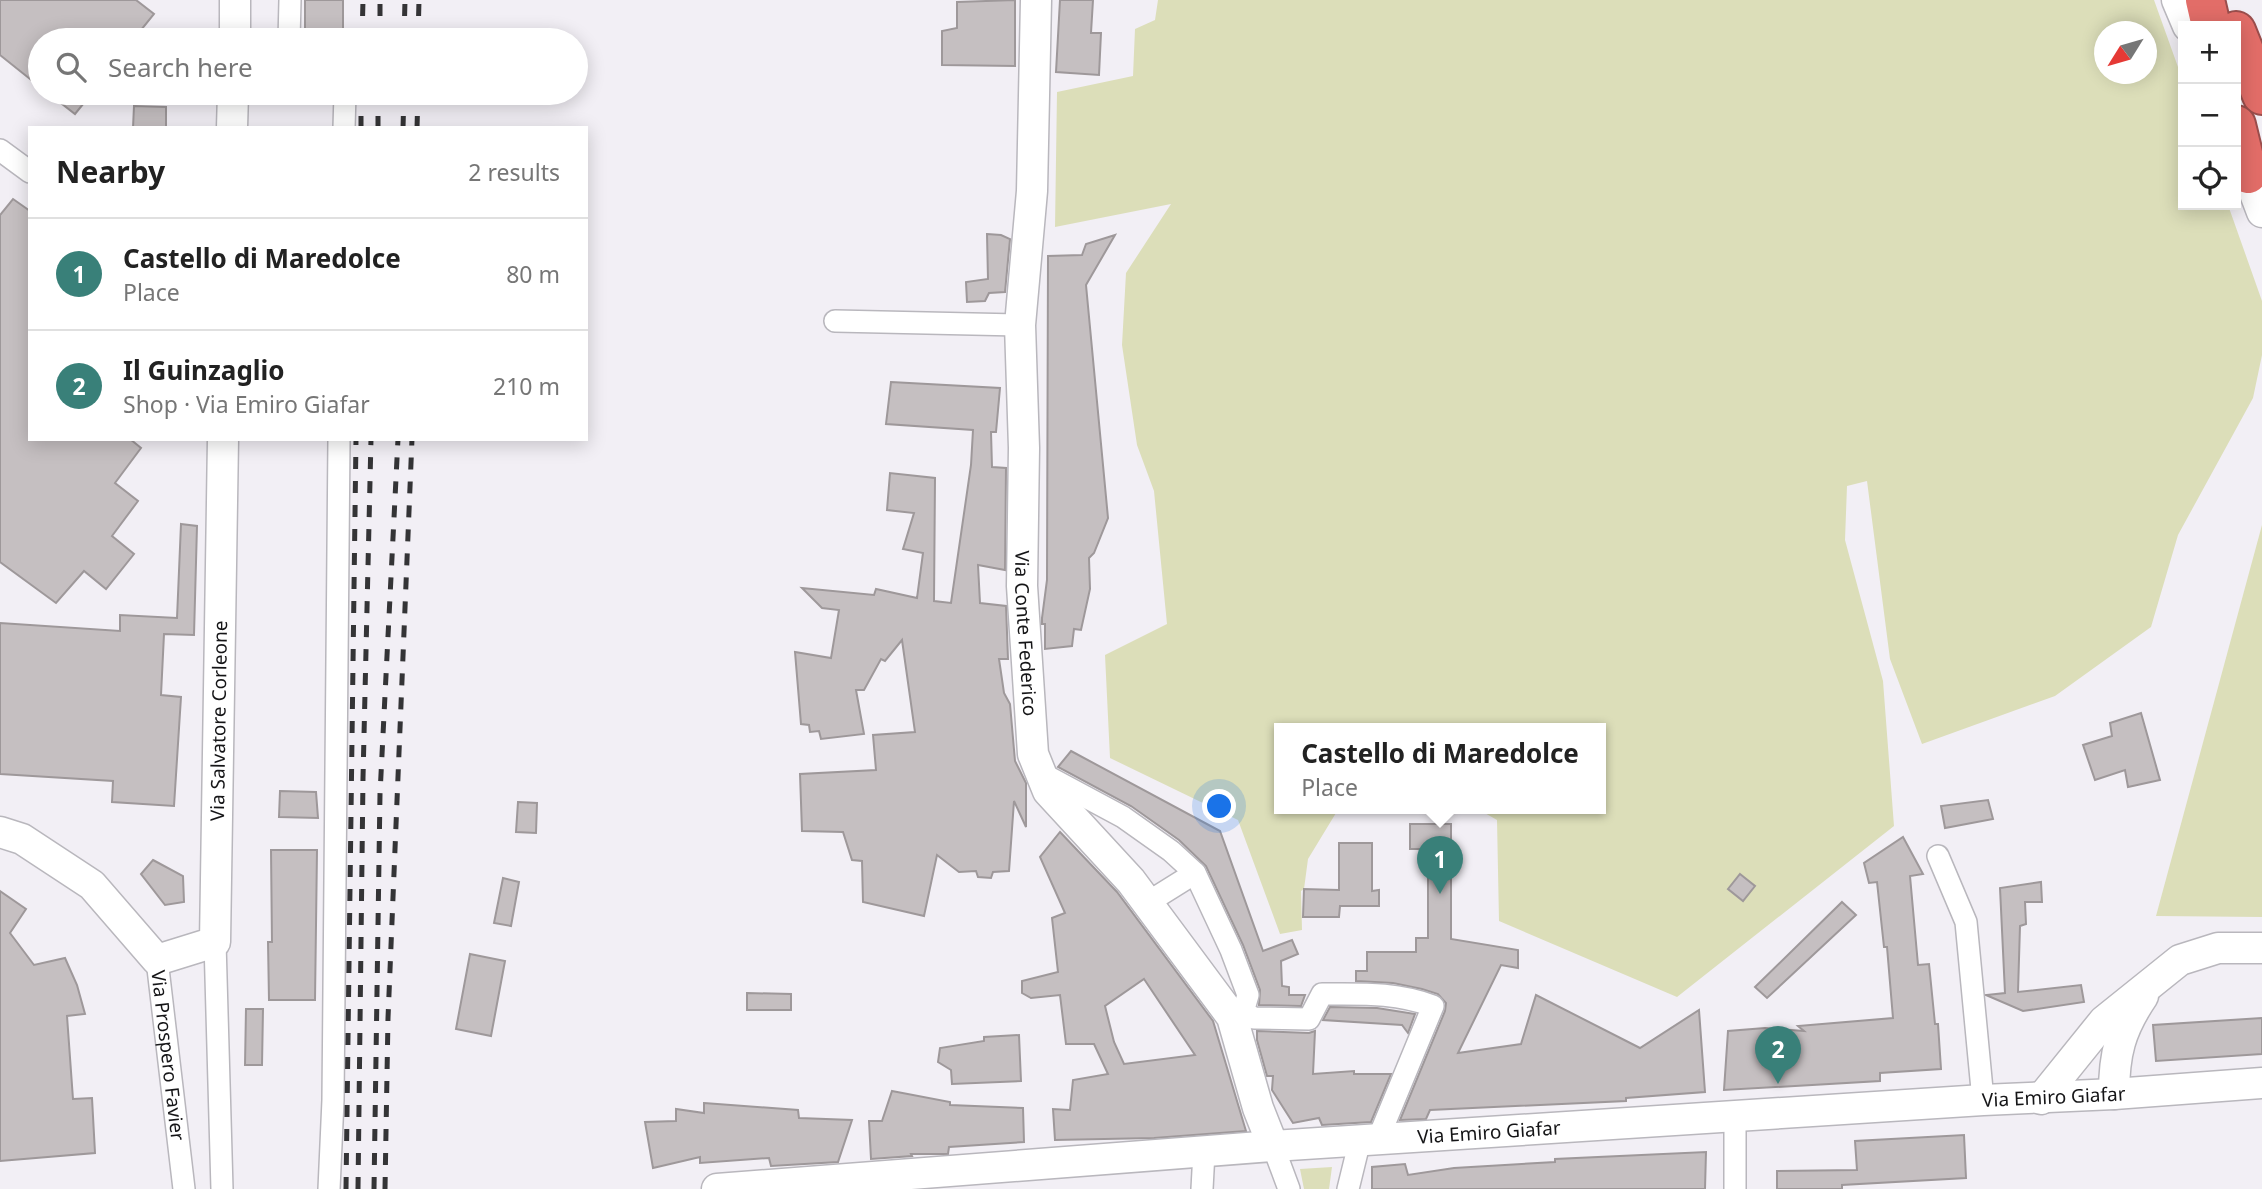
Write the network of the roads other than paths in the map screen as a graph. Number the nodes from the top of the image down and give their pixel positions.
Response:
1 (235, 0) edge
2 (290, 0) edge
3 (1036, 0) edge
4 (2177, 0) edge
5 (2205, 0) edge
6 (2223, 0) edge
7 (2186, 21) edge
8 (2210, 21) edge
9 (2232, 21) edge
10 (235, 28) edge
11 (289, 28) edge
12 (2241, 43) edge
13 (2262, 95) edge
14 (233, 105) edge
15 (345, 105) edge
16 (232, 126) edge
17 (344, 126) edge
18 (0, 150) edge
19 (2242, 159) edge
20 (28, 171) edge
21 (2262, 212) edge
22 (835, 321) dead end
23 (1020, 325) junction
24 (223, 441) edge
25 (339, 441) edge
26 (1041, 773) junction
27 (0, 832) edge
28 (1938, 856) dead end
29 (1195, 873) junction
30 (1147, 903) junction
31 (215, 942) junction
32 (2262, 948) edge
33 (157, 960) junction
34 (2151, 983) junction
35 (1240, 1022) junction
36 (2262, 1083) edge
37 (2115, 1094) junction
38 (2041, 1098) junction
39 (1983, 1100) junction
40 (1735, 1116) junction
41 (1369, 1140) junction
42 (1273, 1146) junction
43 (1203, 1152) junction
44 (840, 1185) edge
45 (727, 1188) edge
46 (184, 1189) edge
47 (222, 1189) edge
48 (328, 1189) edge
49 (717, 1189) edge
50 (1202, 1189) edge
51 (1289, 1189) edge
52 (1348, 1189) edge
53 (1735, 1189) edge

1 - 10 street
2 - 11 street
3 - 23 street, Via Conte Federico
4 - 7 street
5 - 8 highway
6 - 9 highway
12 - 13 highway
14 - 16 street
15 - 17 street
18 - 20 street
19 - 21 street
22 - 23 street
23 - 26 street, Via Conte Federico
24 - 31 street, Via Salvatore Corleone
25 - 48 street
26 - 29 street
26 - 30 street, Via Conte Federico
27 - 33 street, Via Prospero Favier
28 - 39 street
29 - 30 street
29 - 35 street
30 - 35 street, Via Conte Federico
31 - 33 street
31 - 47 street
32 - 34 street
33 - 46 street, Via Prospero Favier
34 - 37 street
34 - 38 street
35 - 41 street
35 - 42 street, Via Conte Federico
36 - 37 street, Via Emiro Giafar
37 - 38 street, Via Emiro Giafar
38 - 39 street, Via Emiro Giafar
39 - 40 street, Via Emiro Giafar
40 - 41 street, Via Emiro Giafar
40 - 53 street
41 - 42 street, Via Emiro Giafar
41 - 52 street
42 - 43 street, Via Emiro Giafar
42 - 51 street, Via Conte Federico
43 - 44 street, Via Emiro Giafar
43 - 50 street
44 - 45 street, Via Emiro Giafar
45 - 49 street, Via Emiro Giafar

